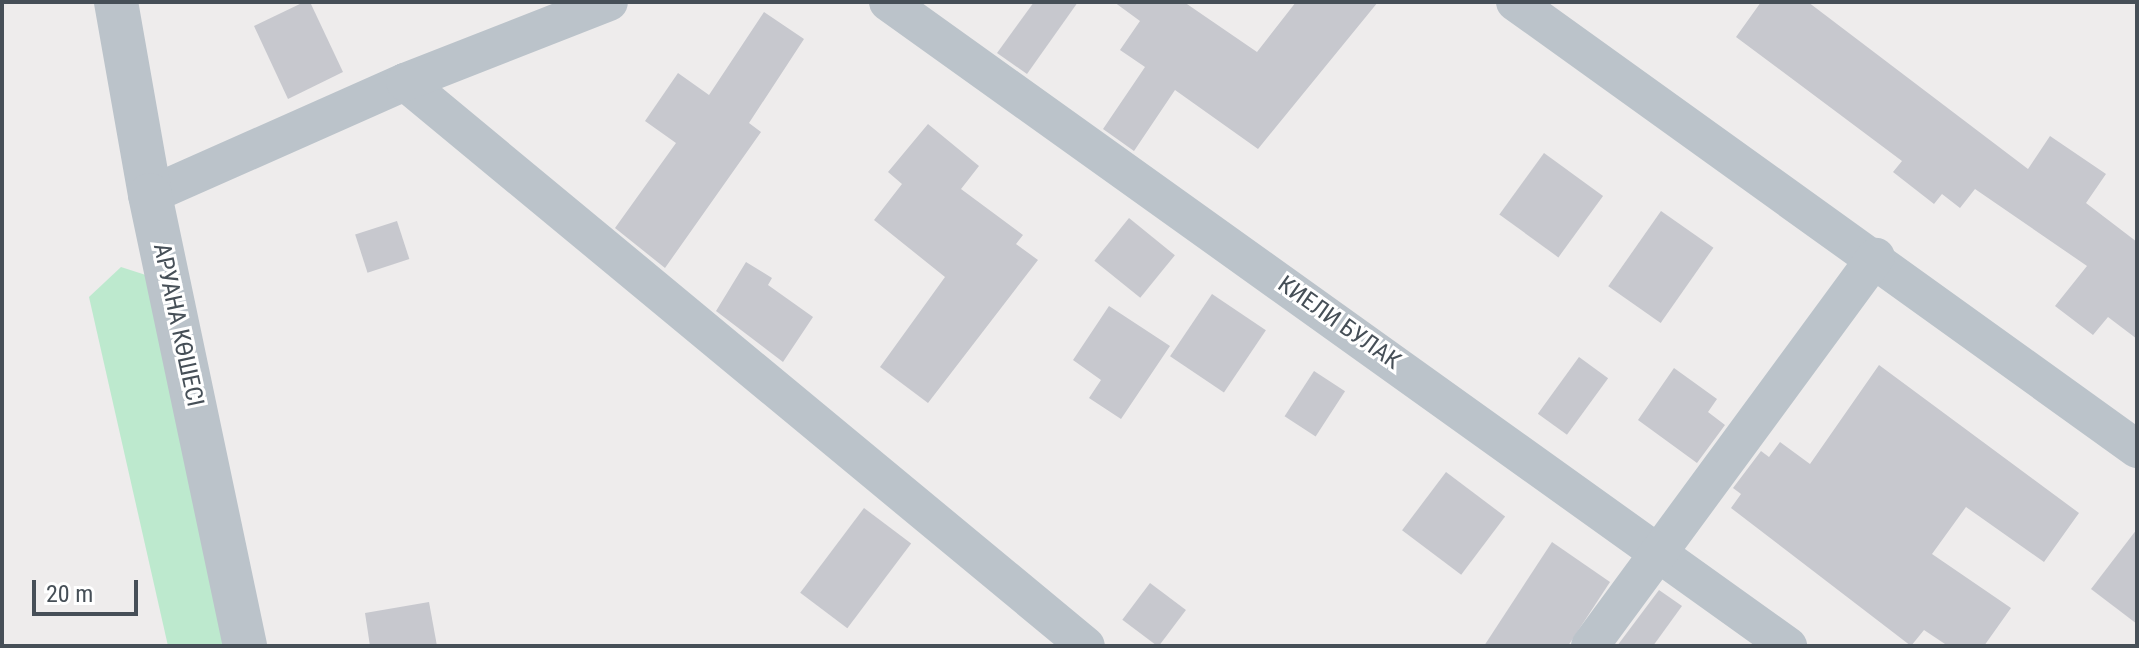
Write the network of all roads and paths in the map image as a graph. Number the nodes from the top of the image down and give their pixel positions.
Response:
1 (116, 2) edge
2 (609, 2) edge
3 (888, 2) edge
4 (1515, 2) edge
5 (405, 82) junction
6 (150, 195) junction
7 (1876, 257) junction
8 (2137, 449) edge
9 (1660, 552) junction
10 (245, 646) edge
11 (1086, 646) edge
12 (1590, 646) edge
13 (1788, 646) edge

1 - 6 street, АРУАНА КӨШЕСІ
2 - 5 street
3 - 9 street, КИЕЛИ БУЛАК
4 - 7 street
5 - 6 street
5 - 11 street
6 - 10 street, АРУАНА КӨШЕСІ
7 - 8 street
7 - 9 street
9 - 12 street
9 - 13 street, КИЕЛИ БУЛАК

